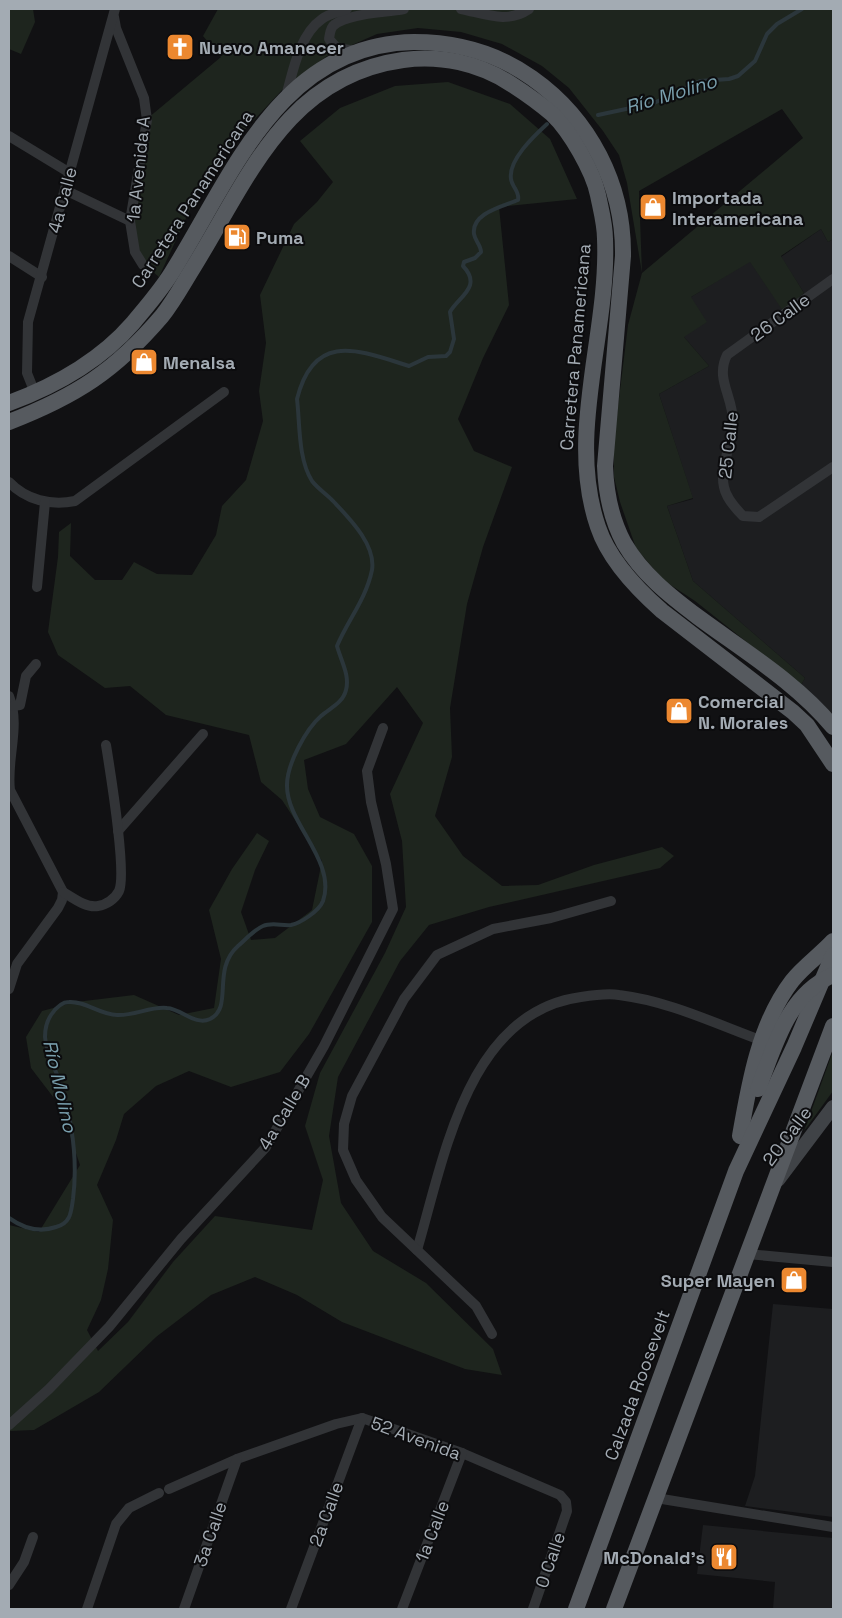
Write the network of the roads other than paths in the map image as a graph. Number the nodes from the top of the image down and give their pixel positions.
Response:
1 (347, 9) edge
2 (404, 9) edge
3 (461, 9) edge
4 (530, 9) edge
5 (114, 12) edge
6 (364, 51) junction
7 (285, 100) junction
8 (9, 136) edge
9 (70, 173) junction
10 (65, 190) junction
11 (130, 221) junction
12 (9, 256) edge
13 (143, 265) dead end
14 (42, 277) junction
15 (833, 279) edge
16 (727, 355) joint
17 (224, 392) dead end
18 (35, 393) junction
19 (9, 402) edge
20 (9, 422) edge
21 (833, 467) edge
22 (9, 482) edge
23 (45, 502) junction
24 (38, 587) dead end
25 (36, 664) dead end
26 (9, 696) edge
27 (13, 706) junction
28 (833, 727) edge
29 (383, 728) dead end
30 (203, 734) dead end
31 (106, 745) dead end
32 (833, 764) edge
33 (118, 831) junction
34 (62, 892) junction
35 (611, 901) dead end
36 (833, 941) edge
37 (833, 955) edge
38 (833, 975) edge
39 (9, 988) edge
40 (833, 1026) edge
41 (763, 1041) junction
42 (833, 1107) edge
43 (740, 1136) junction
44 (736, 1171) junction
45 (772, 1188) junction
46 (417, 1250) junction
47 (747, 1254) junction
48 (833, 1262) edge
49 (492, 1334) dead end
50 (652, 1400) junction
51 (362, 1418) junction
52 (9, 1424) edge
53 (462, 1453) junction
54 (237, 1459) junction
55 (169, 1489) dead end
56 (158, 1493) dead end
57 (656, 1498) junction
58 (566, 1511) joint
59 (833, 1527) edge
60 (32, 1537) dead end
61 (9, 1584) edge
62 (87, 1609) edge
63 (184, 1609) edge
64 (291, 1609) edge
65 (402, 1609) edge
66 (533, 1609) edge
67 (576, 1609) edge
68 (587, 1609) edge
69 (614, 1609) edge

1 - 7 street
2 - 6 street
3 - 4 street
5 - 9 street, 4a Calle
5 - 11 street, 1a Avenida A
6 - 7 highway, Carretera Panamericana
6 - 28 highway, Carretera Panamericana
7 - 18 highway, Carretera Panamericana
8 - 9 street
9 - 10 street, 4a Calle
10 - 11 street
10 - 14 street, 4a Calle
11 - 13 street, 1a Avenida A
12 - 14 street
14 - 18 street, 4a Calle
15 - 16 street, 26 Calle
16 - 21 street, 25 Calle
17 - 23 street
18 - 19 highway, Carretera Panamericana
20 - 32 highway, Carretera Panamericana
22 - 23 street
23 - 24 street
25 - 27 street
26 - 27 street
27 - 34 street
29 - 52 street, 4a Calle B
30 - 33 street
31 - 33 street
33 - 34 street
34 - 39 street
35 - 46 street
36 - 41 highway
37 - 44 highway, Calzada Roosevelt
38 - 43 highway, bridge
40 - 45 highway
41 - 43 highway
41 - 46 street
42 - 45 main road, 20 Calle
43 - 44 highway
44 - 50 highway, Calzada Roosevelt
45 - 47 highway
46 - 49 street
47 - 48 street
47 - 57 highway
50 - 67 highway, Calzada Roosevelt
50 - 68 highway
51 - 53 street, 52 Avenida
51 - 54 street, 52 Avenida
51 - 64 street, 2a Calle
53 - 58 street, 52 Avenida
53 - 65 street, 1a Calle
54 - 55 street, 52 Avenida
54 - 63 street, 3a Calle
56 - 62 street
57 - 59 street
57 - 69 highway
58 - 66 street, 0 Calle
60 - 61 street

